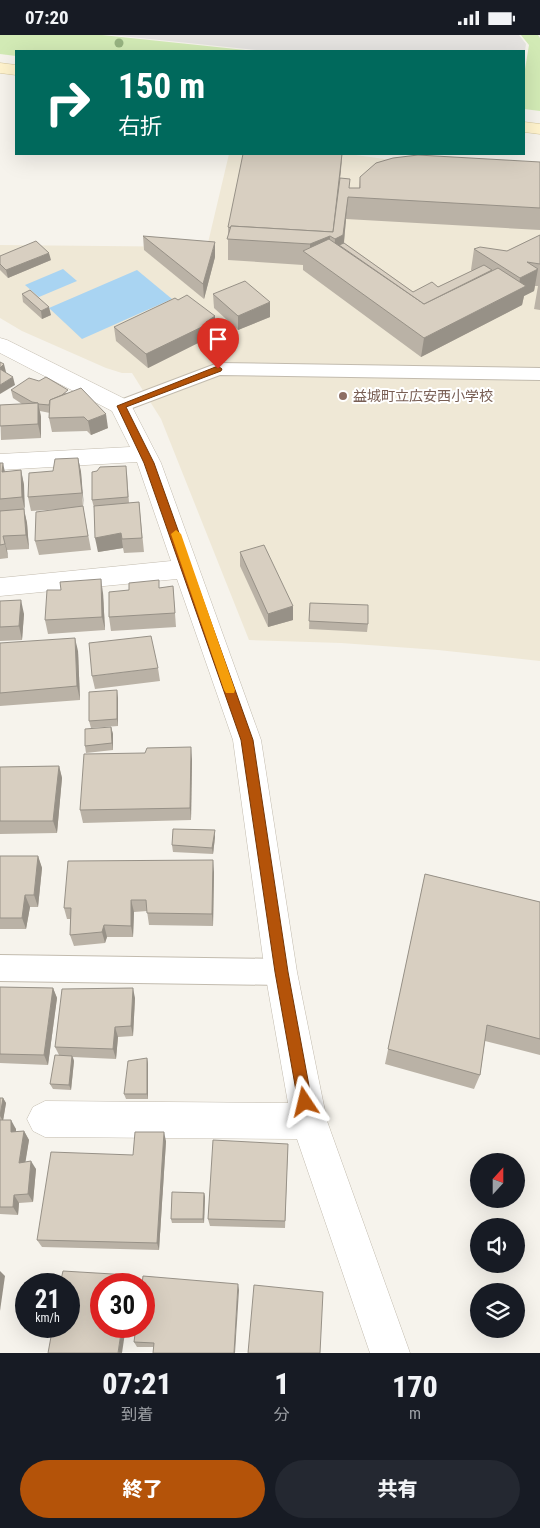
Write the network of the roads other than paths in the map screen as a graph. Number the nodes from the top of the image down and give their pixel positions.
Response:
1 (0, 68) edge
2 (15, 70) edge
3 (525, 127) edge
4 (540, 129) edge
5 (0, 345) edge
6 (540, 374) edge
7 (121, 406) junction
8 (145, 454) junction
9 (0, 462) edge
10 (188, 569) junction
11 (0, 587) edge
12 (0, 968) edge
13 (281, 972) junction
14 (45, 1119) dead end
15 (308, 1121) junction
16 (390, 1353) edge

1 - 2 street
3 - 4 street
5 - 7 street
6 - 7 lane
7 - 8 street
8 - 9 street
8 - 10 street
10 - 11 street
10 - 13 street
12 - 13 lane
13 - 15 street
14 - 15 street
15 - 16 street

